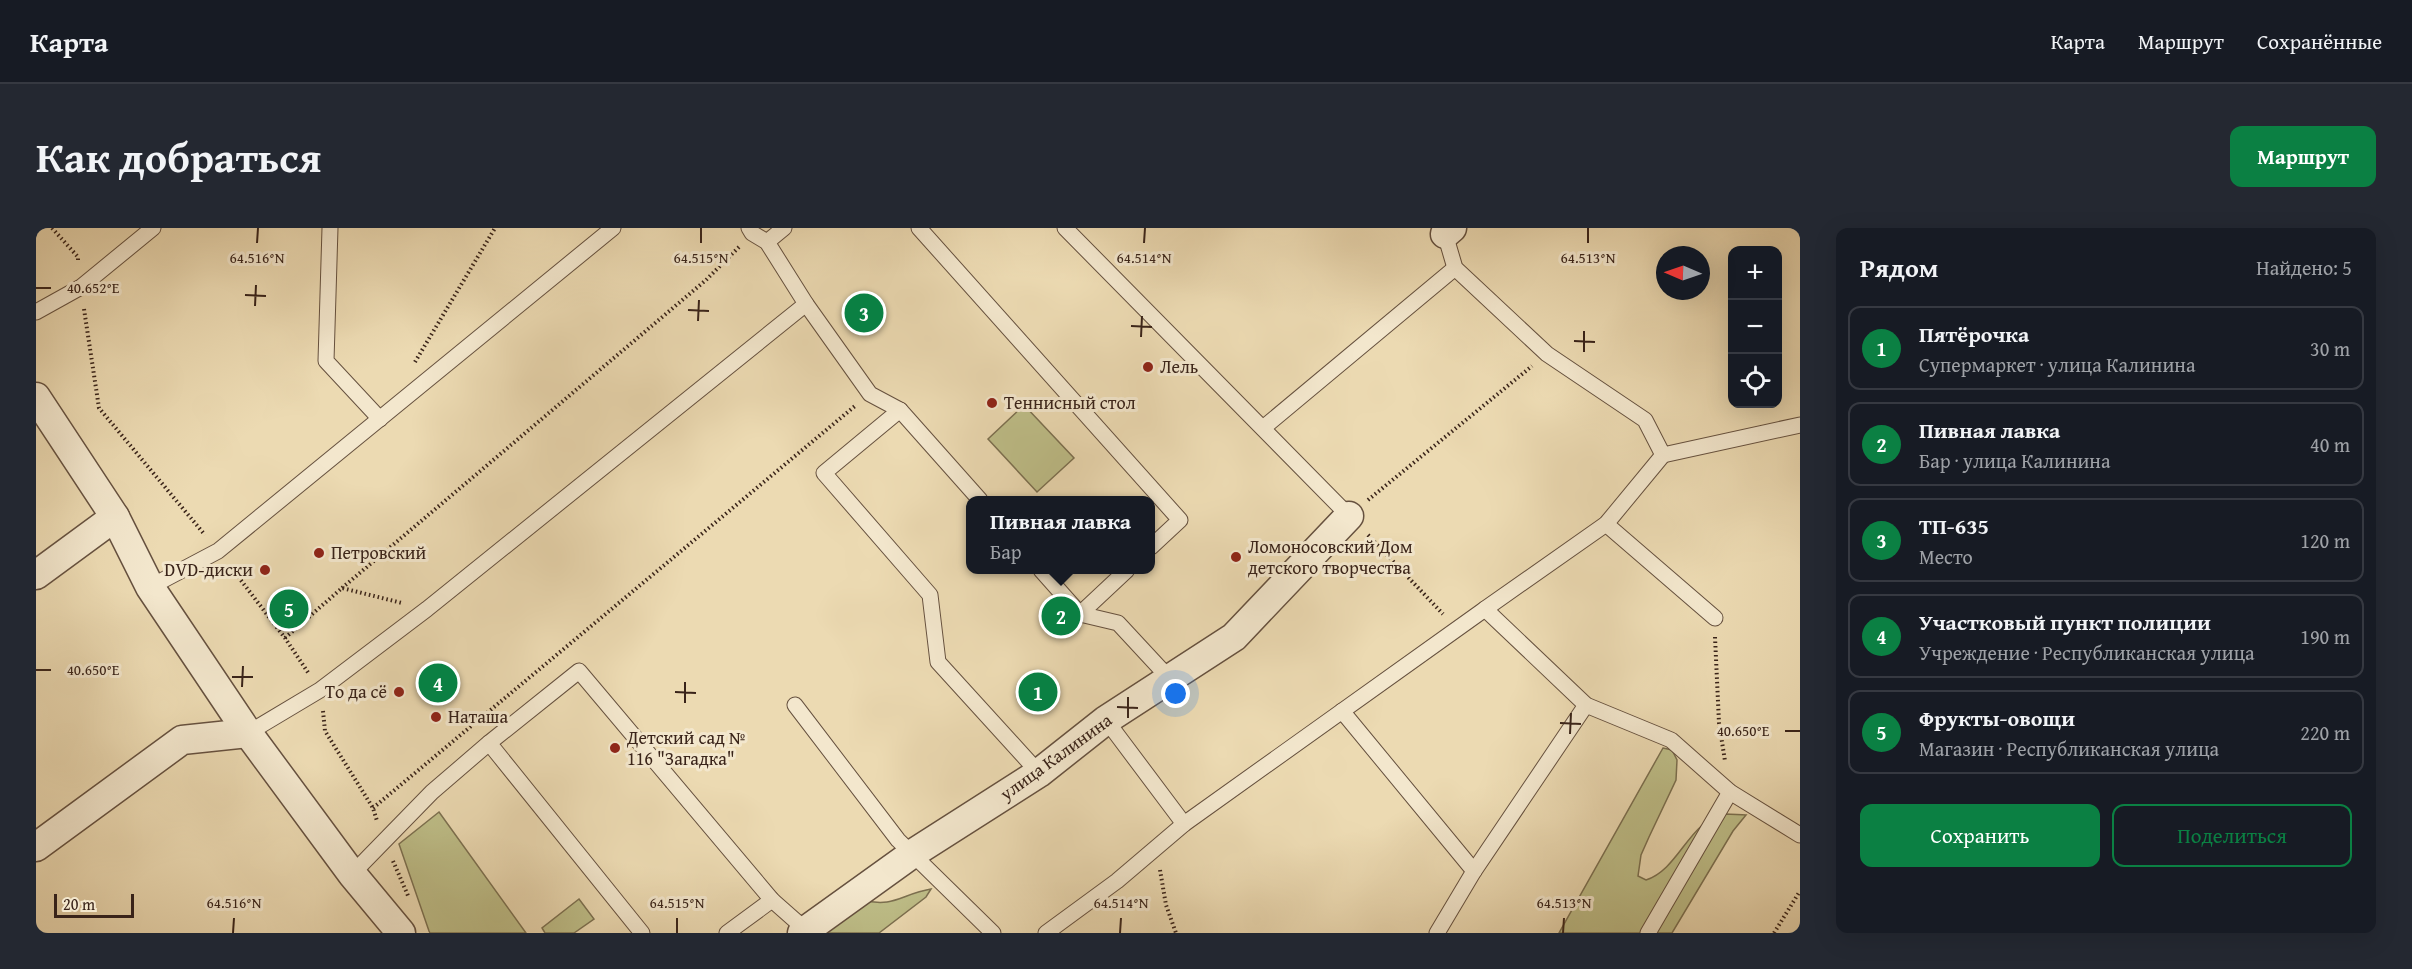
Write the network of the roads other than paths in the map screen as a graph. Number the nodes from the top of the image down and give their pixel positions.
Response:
1 (153, 228) edge
2 (330, 228) edge
3 (613, 228) edge
4 (784, 228) edge
5 (919, 228) edge
6 (1065, 228) edge
7 (1446, 230) edge
8 (751, 231) edge
9 (767, 242) junction
10 (1455, 268) junction
11 (806, 304) junction
12 (36, 312) edge
13 (36, 379) edge
14 (36, 397) edge
15 (900, 410) junction
16 (380, 419) junction
17 (1800, 425) edge
18 (1263, 428) junction
19 (1663, 455) junction
20 (976, 496) edge
21 (1349, 516) joint
22 (115, 517) junction
23 (1606, 524) junction
24 (1155, 543) edge
25 (1045, 574) edge
26 (1123, 574) edge
27 (36, 575) edge
28 (150, 587) junction
29 (1485, 609) junction
30 (1080, 614) junction
31 (1714, 618) road end
32 (1169, 678) junction
33 (795, 705) dead end
34 (1586, 705) junction
35 (1342, 711) junction
36 (1106, 720) junction
37 (248, 733) junction
38 (489, 743) junction
39 (1039, 773) junction
40 (1730, 792) junction
41 (1184, 824) junction
42 (1800, 835) edge
43 (36, 847) edge
44 (912, 854) junction
45 (1474, 871) junction
46 (352, 874) junction
47 (772, 900) junction
48 (804, 932) edge
49 (401, 933) edge
50 (642, 933) edge
51 (727, 933) edge
52 (993, 933) edge
53 (1047, 933) edge
54 (1437, 933) edge
55 (1648, 933) edge

1 - 12 lane
2 - 16 lane
3 - 16 lane
4 - 9 lane
5 - 24 lane
6 - 18 lane
7 - 10 lane
8 - 9 lane
9 - 11 lane
10 - 18 lane
10 - 19 lane
11 - 15 lane
11 - 37 lane
13 - 14 lane
14 - 22 street
15 - 20 lane
15 - 39 lane
16 - 28 lane
17 - 19 lane
18 - 21 lane
19 - 23 lane
21 - 32 street, улица Калинина
22 - 27 street
22 - 28 street
23 - 29 lane
23 - 31 lane
25 - 30 lane
26 - 30 lane
28 - 37 street
29 - 34 lane
29 - 35 lane
30 - 32 lane
32 - 36 street, улица Калинина
33 - 44 lane
34 - 40 lane
34 - 45 lane
35 - 41 lane
35 - 45 lane
36 - 39 street, улица Калинина
36 - 41 lane
37 - 43 street
37 - 46 street
38 - 46 lane
38 - 47 lane
38 - 50 lane
39 - 44 street, улица Калинина
40 - 42 lane
40 - 55 lane
41 - 53 lane
44 - 48 street, улица Калинина
44 - 52 lane
45 - 54 lane
46 - 49 street
47 - 48 lane
47 - 51 lane

